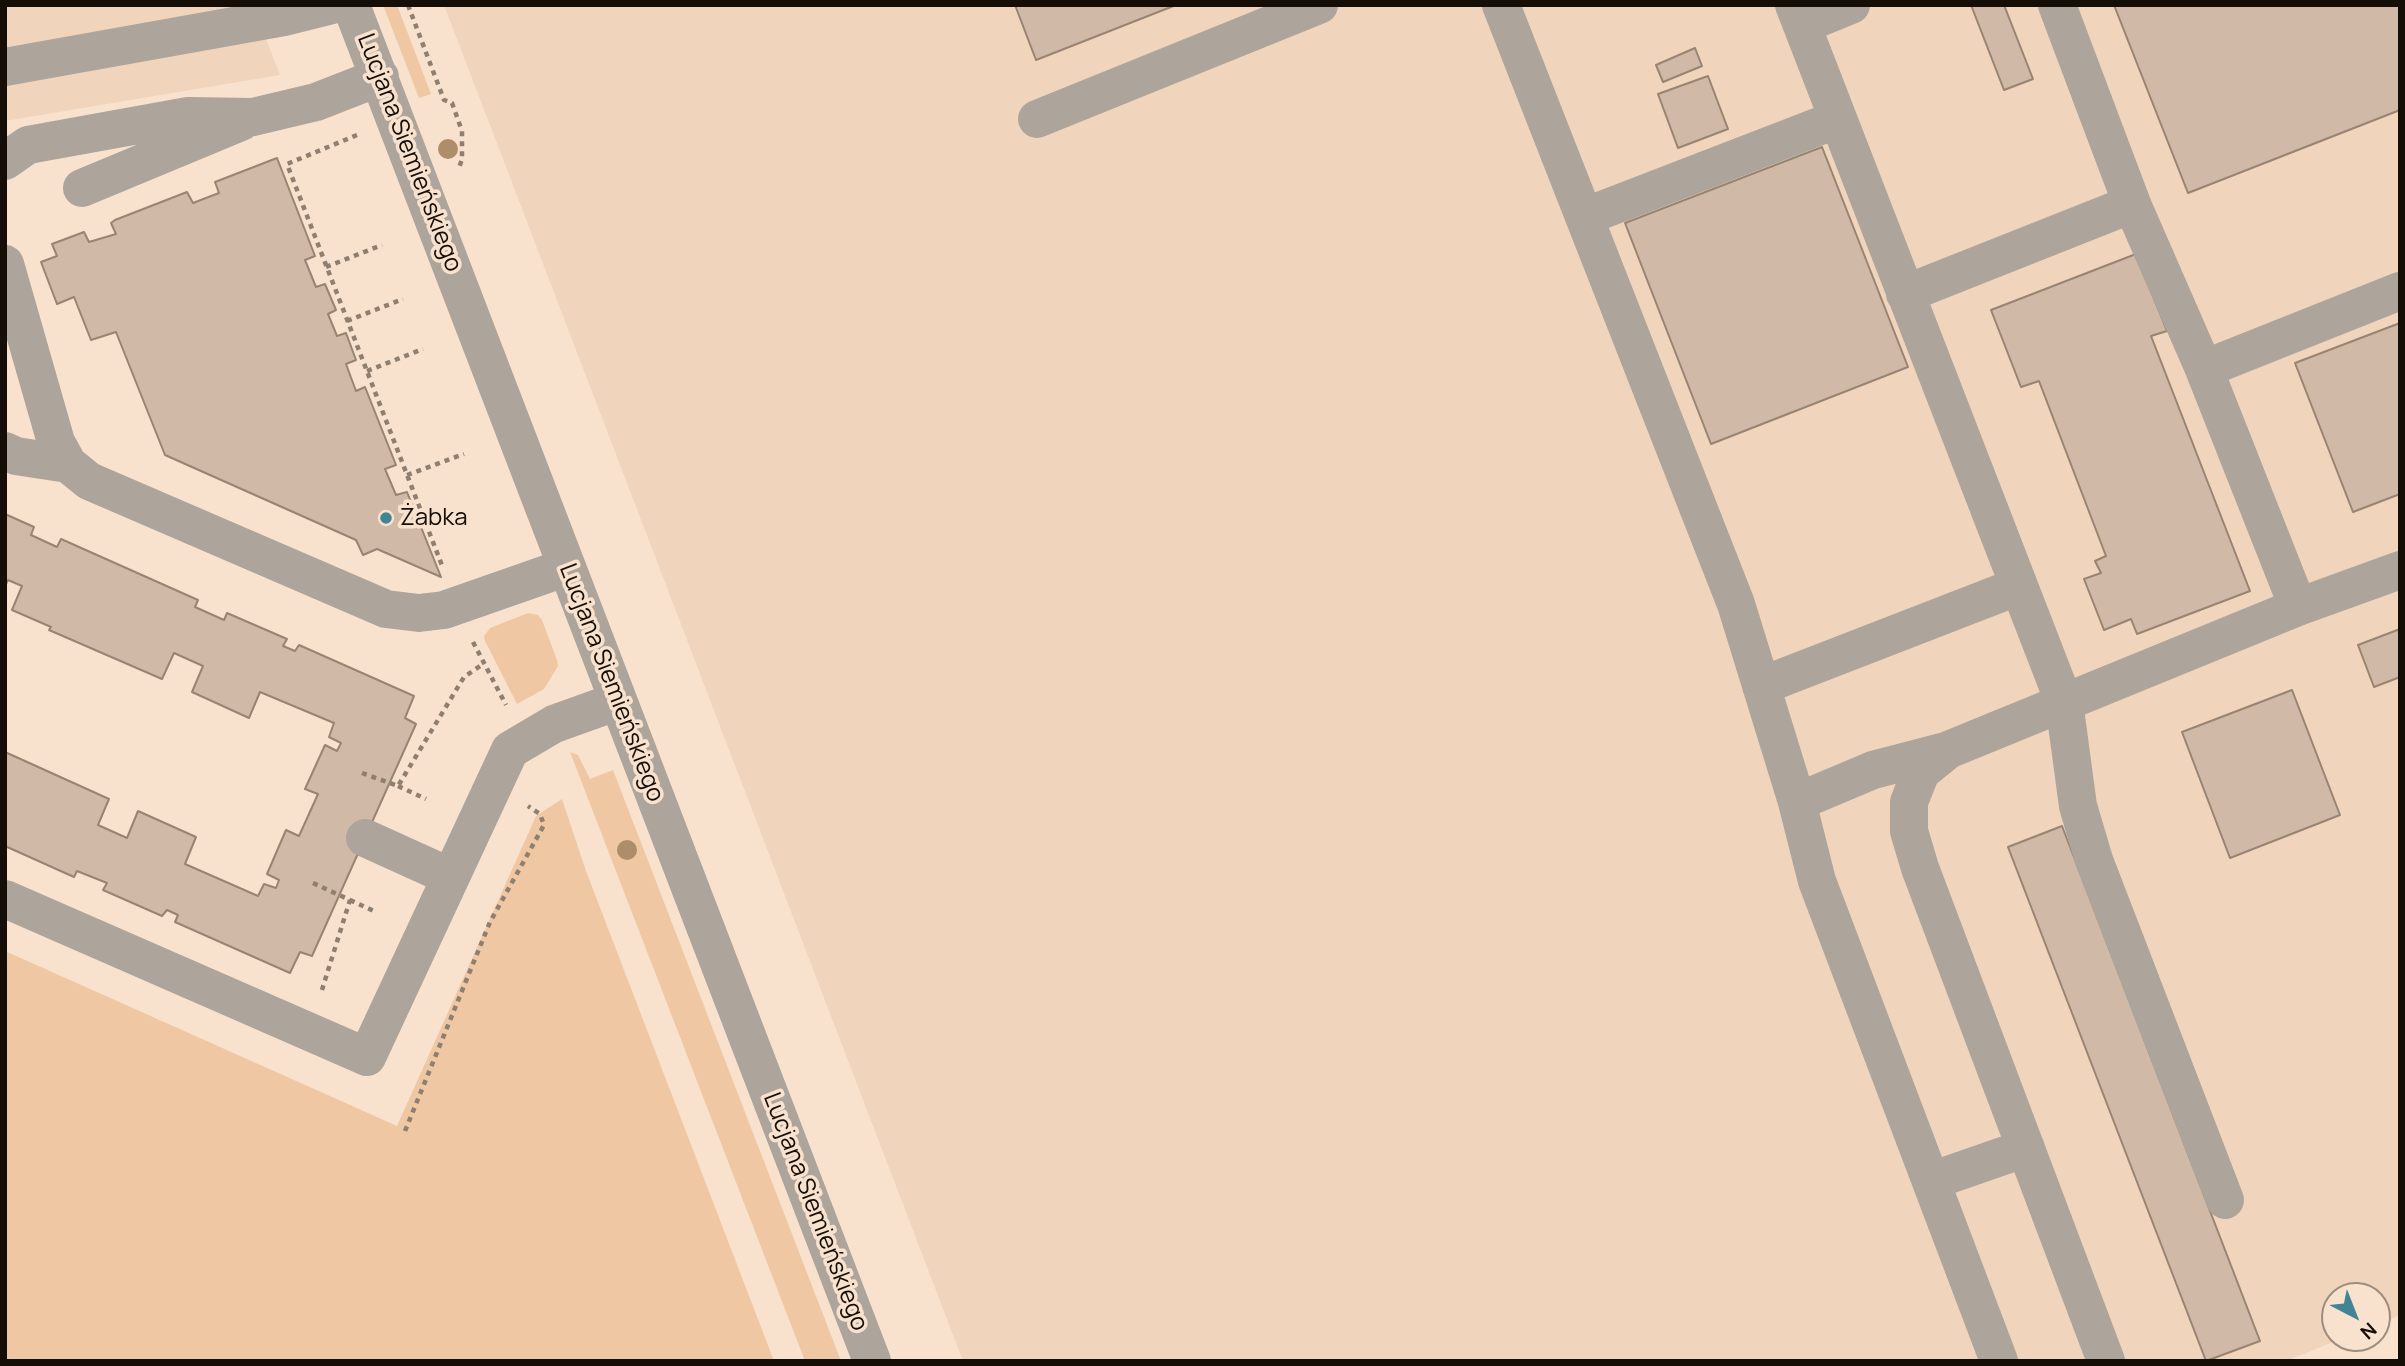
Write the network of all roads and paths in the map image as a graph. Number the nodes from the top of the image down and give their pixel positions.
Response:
1 (332, 5) edge
2 (351, 5) edge
3 (408, 5) edge
4 (1319, 5) edge
5 (1501, 5) edge
6 (1851, 5) edge
7 (2057, 5) edge
8 (1798, 15) edge
9 (5, 67) edge
10 (380, 77) junction
11 (444, 100) dead end
12 (253, 117) junction
13 (1037, 119) dead end
14 (1838, 119) junction
15 (340, 142) dead end
16 (5, 161) edge
17 (82, 188) dead end
18 (2132, 204) junction
19 (1584, 218) junction
20 (382, 245) dead end
21 (5, 264) edge
22 (326, 267) junction
23 (2400, 291) edge
24 (1905, 295) junction
25 (403, 299) dead end
26 (347, 321) junction
27 (423, 349) dead end
28 (2204, 369) junction
29 (367, 372) junction
30 (5, 451) edge
31 (464, 454) dead end
32 (68, 464) junction
33 (407, 475) junction
34 (567, 567) junction
35 (2400, 570) edge
36 (448, 579) dead end
37 (2019, 586) junction
38 (2298, 607) junction
39 (472, 641) dead end
40 (484, 664) junction
41 (1761, 686) junction
42 (618, 701) junction
43 (2064, 702) junction
44 (513, 710) dead end
45 (1948, 750) junction
46 (362, 773) dead end
47 (398, 786) junction
48 (523, 798) dead end
49 (426, 799) dead end
50 (1797, 802) junction
51 (365, 838) dead end
52 (451, 877) junction
53 (313, 883) dead end
54 (5, 899) edge
55 (350, 900) junction
56 (376, 912) dead end
57 (318, 1001) dead end
58 (405, 1130) dead end
59 (2025, 1148) junction
60 (1931, 1181) junction
61 (2225, 1199) dead end
62 (872, 1361) edge
63 (1999, 1361) edge
64 (2106, 1361) edge

1 - 9 street
2 - 10 street, Lucjana Siemieńskiego
3 - 11 path
4 - 13 street
5 - 19 street
6 - 8 street
7 - 18 street
8 - 14 street
10 - 12 street
10 - 34 street, Lucjana Siemieńskiego
12 - 16 street
12 - 17 street
14 - 19 street
14 - 24 street
15 - 22 path
18 - 24 street
18 - 28 street
19 - 41 street
20 - 22 path
21 - 32 street
22 - 26 path
23 - 28 street
24 - 37 street
25 - 26 path
26 - 29 path
27 - 29 path
28 - 38 street
29 - 33 path
30 - 32 street
31 - 33 path
32 - 34 street
33 - 36 path
34 - 42 street, Lucjana Siemieńskiego
35 - 38 street
37 - 41 street
37 - 43 street
38 - 43 street
39 - 40 path
40 - 44 path
40 - 47 path
41 - 50 street
42 - 52 street
42 - 62 street, Lucjana Siemieńskiego
43 - 45 street
43 - 61 street
45 - 50 street
45 - 59 street
46 - 47 path
47 - 49 path
48 - 58 path
50 - 60 street
51 - 52 street
52 - 54 street
53 - 55 path
55 - 56 path
55 - 57 path
59 - 60 street
59 - 64 street
60 - 63 street

